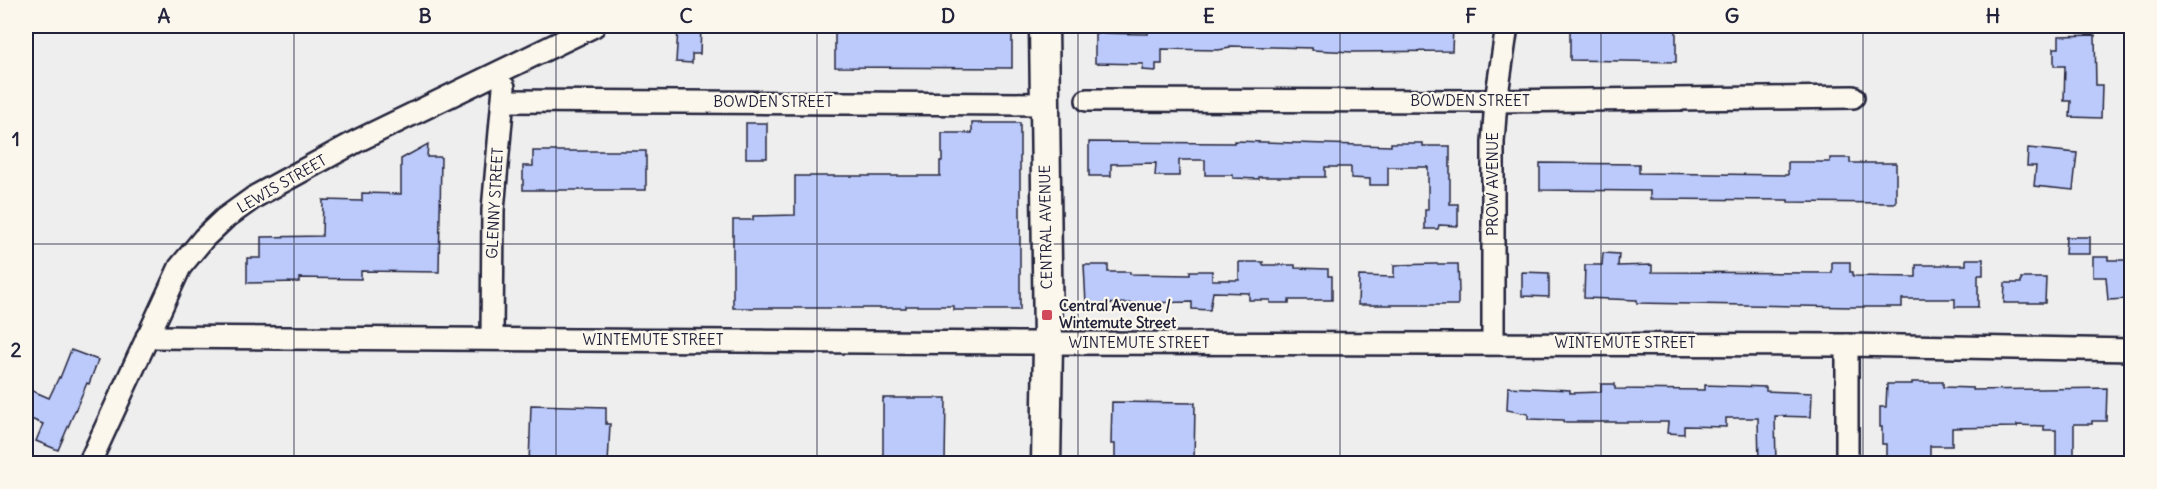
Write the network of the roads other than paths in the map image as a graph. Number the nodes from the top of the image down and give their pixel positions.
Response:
1 (594, 26) edge
2 (1044, 26) edge
3 (1507, 26) edge
4 (505, 68) junction
5 (1853, 97) dead end
6 (503, 100) junction
7 (1087, 100) dead end
8 (1496, 102) junction
9 (1043, 104) junction
10 (147, 337) junction
11 (492, 338) junction
12 (1048, 343) junction
13 (1493, 343) junction
14 (1847, 345) junction
15 (2132, 350) edge
16 (89, 464) edge
17 (1046, 464) edge
18 (1847, 464) edge

1 - 4 street, LEWIS STREET
2 - 9 main road, CENTRAL AVENUE
3 - 8 street, PROW AVENUE
4 - 6 street, GLENNY STREET
4 - 10 street, LEWIS STREET
5 - 8 street, BOWDEN STREET
6 - 9 street, BOWDEN STREET
6 - 11 street, GLENNY STREET
7 - 8 street, BOWDEN STREET
8 - 13 street, PROW AVENUE
9 - 12 main road, CENTRAL AVENUE
10 - 11 street, WINTEMUTE STREET
10 - 16 street, LEWIS STREET
11 - 12 street, WINTEMUTE STREET
12 - 13 street, WINTEMUTE STREET
12 - 17 main road, CENTRAL AVENUE
13 - 14 street, WINTEMUTE STREET
14 - 15 street, WINTEMUTE STREET
14 - 18 street

